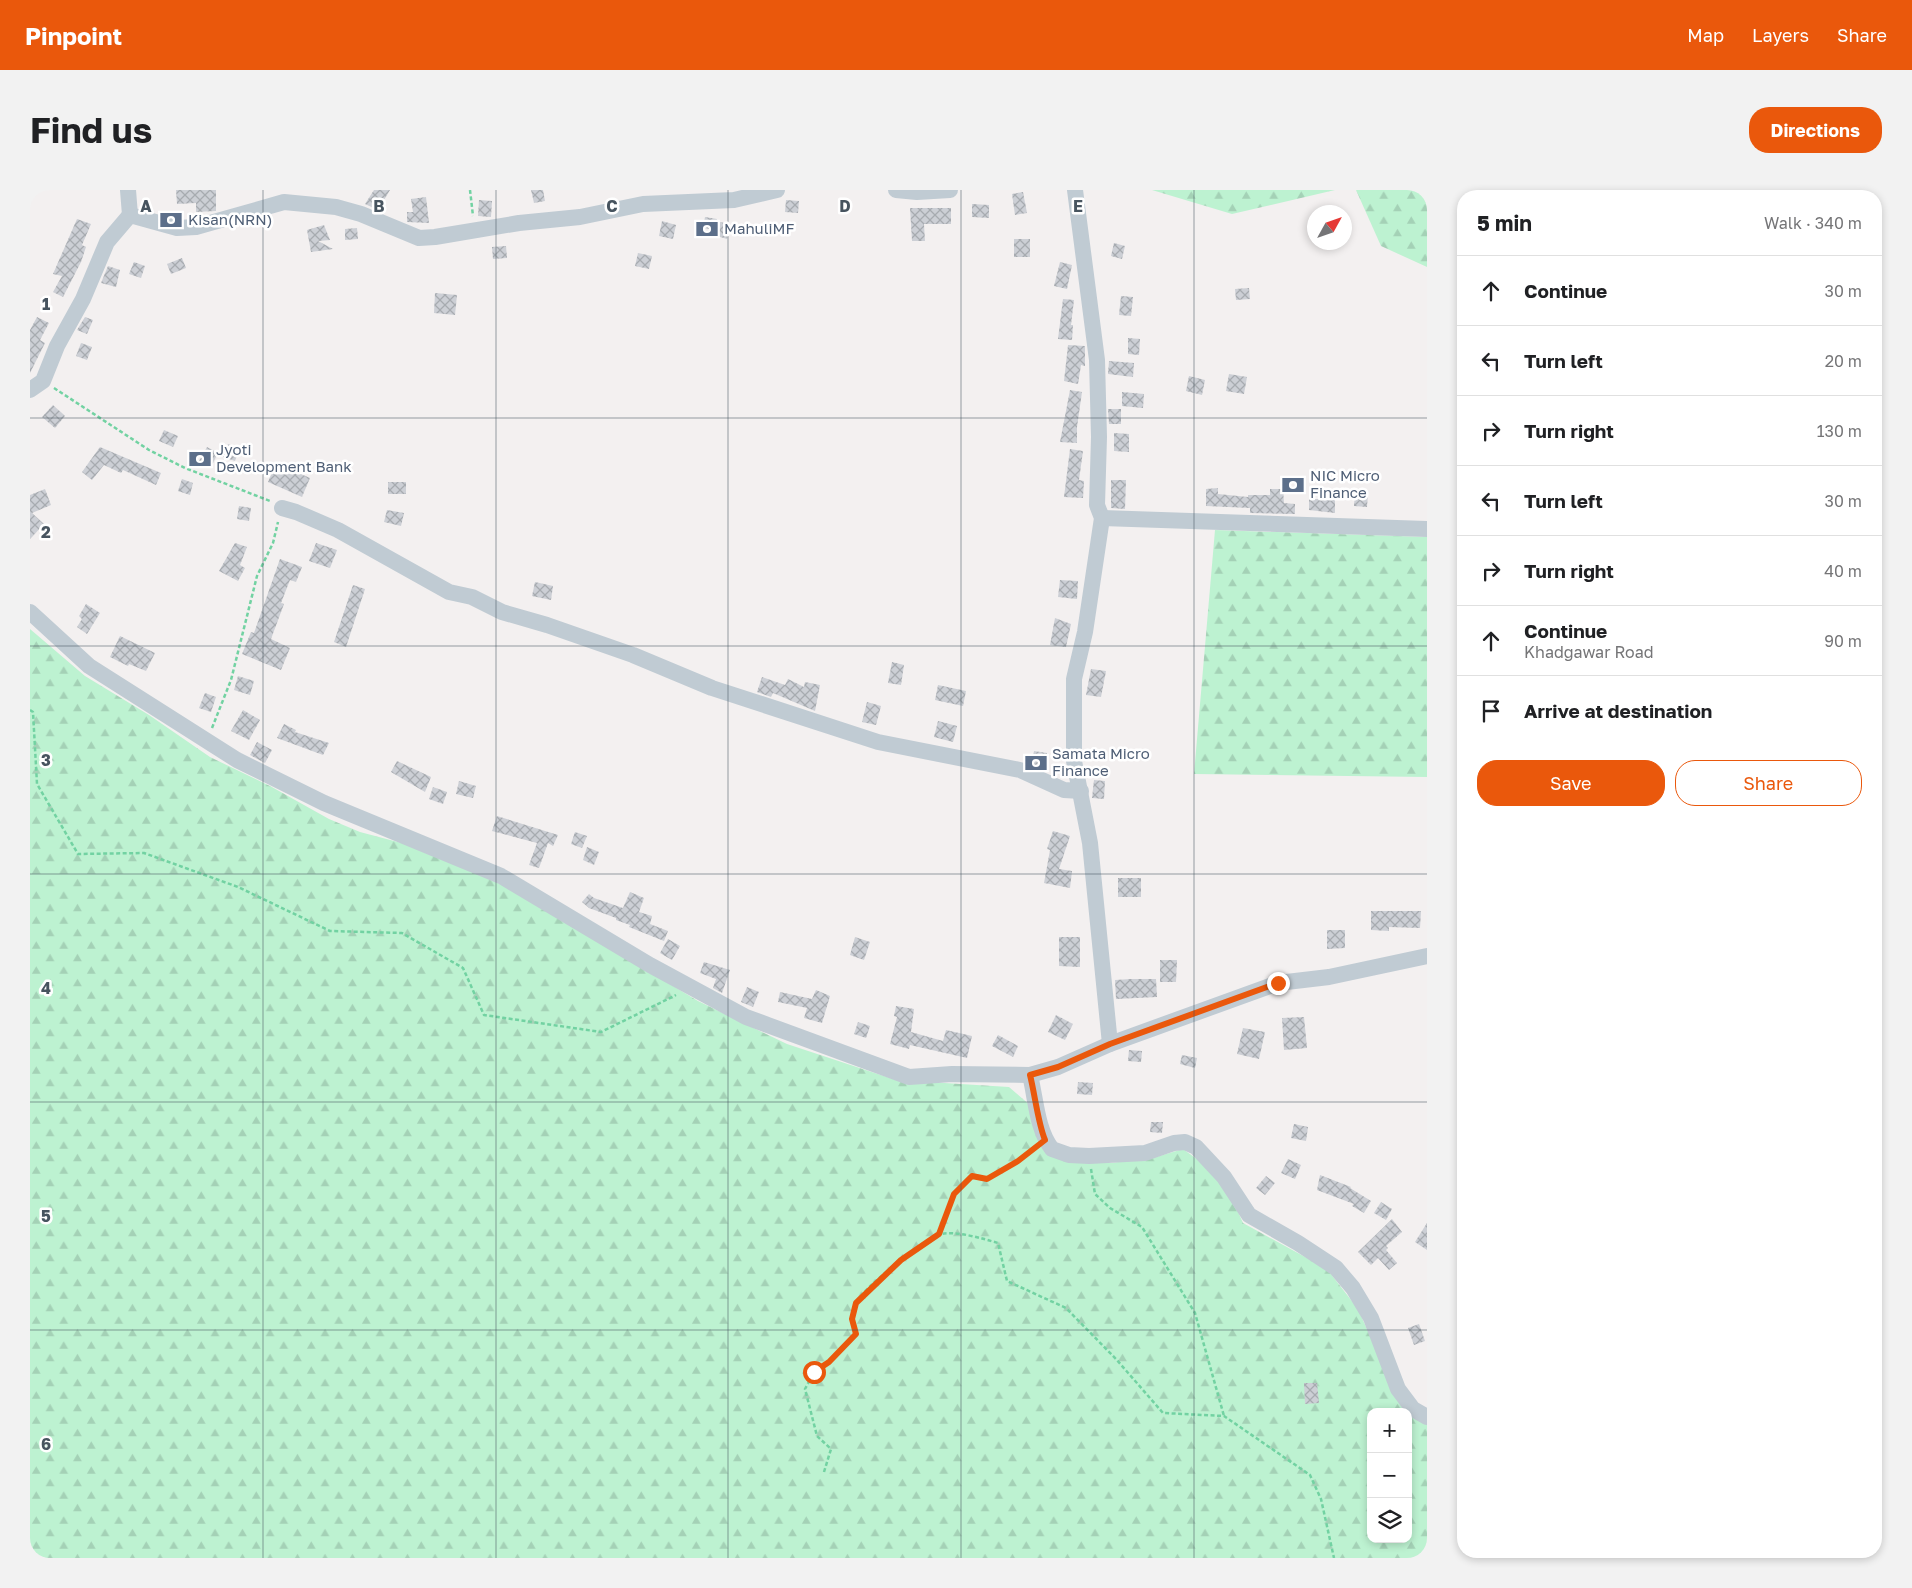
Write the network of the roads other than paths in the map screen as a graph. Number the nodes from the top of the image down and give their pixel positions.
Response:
1 (128, 190) edge
2 (777, 190) edge
3 (896, 190) edge
4 (950, 190) edge
5 (1075, 190) edge
6 (130, 215) junction
7 (36, 385) edge
8 (282, 508) road end
9 (1102, 518) junction
10 (1427, 529) edge
11 (30, 612) edge
12 (1081, 791) junction
13 (1427, 956) edge
14 (1110, 1044) junction
15 (1030, 1075) junction
16 (1427, 1417) edge

1 - 6 street
2 - 6 street
3 - 4 street
5 - 9 street
6 - 7 street
8 - 12 street
9 - 10 street
9 - 12 street
11 - 15 street
12 - 14 street
13 - 14 street
14 - 15 street
15 - 16 street

